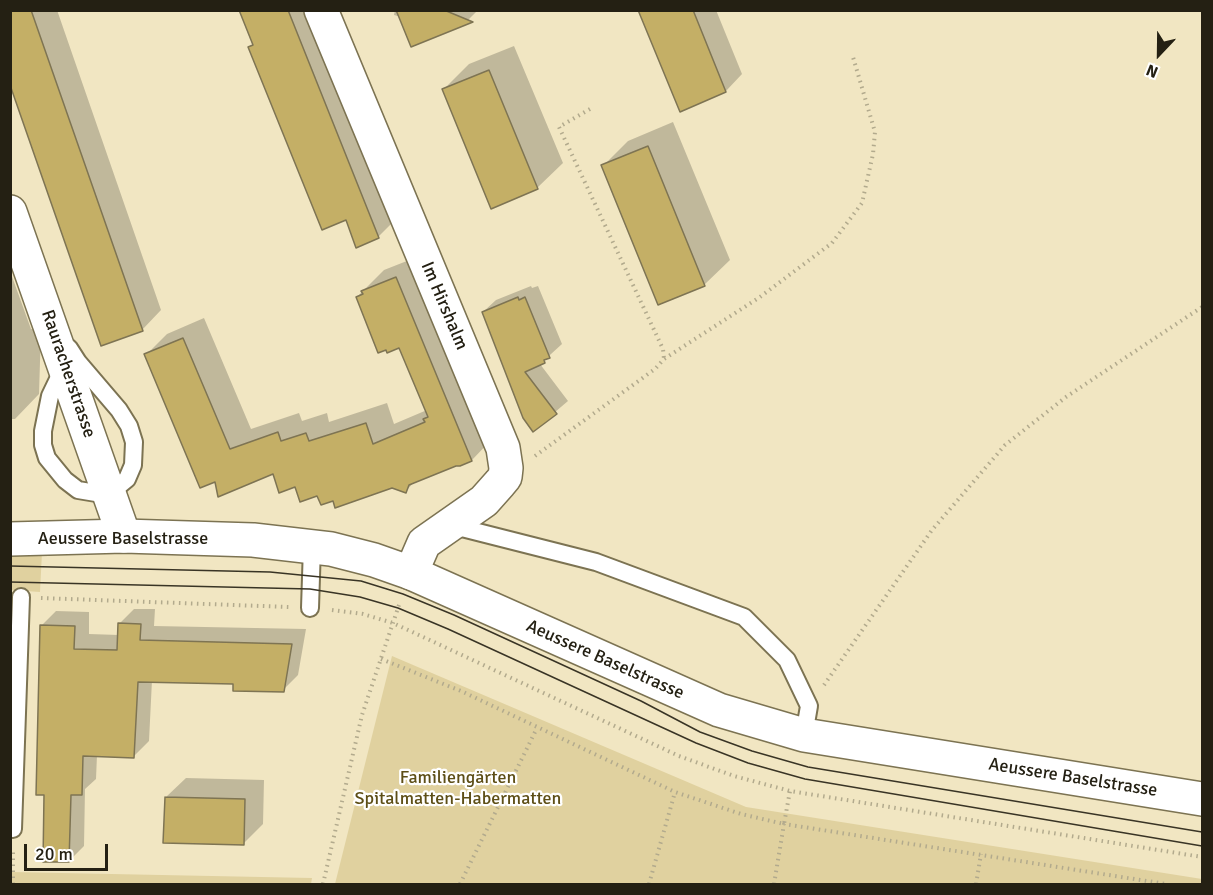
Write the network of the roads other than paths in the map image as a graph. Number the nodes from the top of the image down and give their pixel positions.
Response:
1 (321, 10) edge
2 (10, 212) edge
3 (45, 310) junction
4 (65, 365) junction
5 (109, 490) junction
6 (449, 525) junction
7 (124, 536) junction
8 (10, 539) edge
9 (312, 546) junction
10 (411, 573) junction
11 (21, 597) road end
12 (310, 608) road end
13 (806, 720) junction
14 (1203, 799) edge
15 (13, 829) road end

1 - 6 main road, Im Hirshalm
2 - 3 main road, Rauracherstrasse
3 - 4 main road, Rauracherstrasse
3 - 5 lane
4 - 5 main road, Rauracherstrasse
4 - 5 lane
5 - 7 main road, Rauracherstrasse
6 - 10 main road
6 - 13 lane
7 - 8 main road, Aeussere Baselstrasse
7 - 9 main road, Aeussere Baselstrasse
9 - 10 main road, Aeussere Baselstrasse
9 - 12 lane
10 - 13 main road, Aeussere Baselstrasse
11 - 15 lane
13 - 14 main road, Aeussere Baselstrasse

